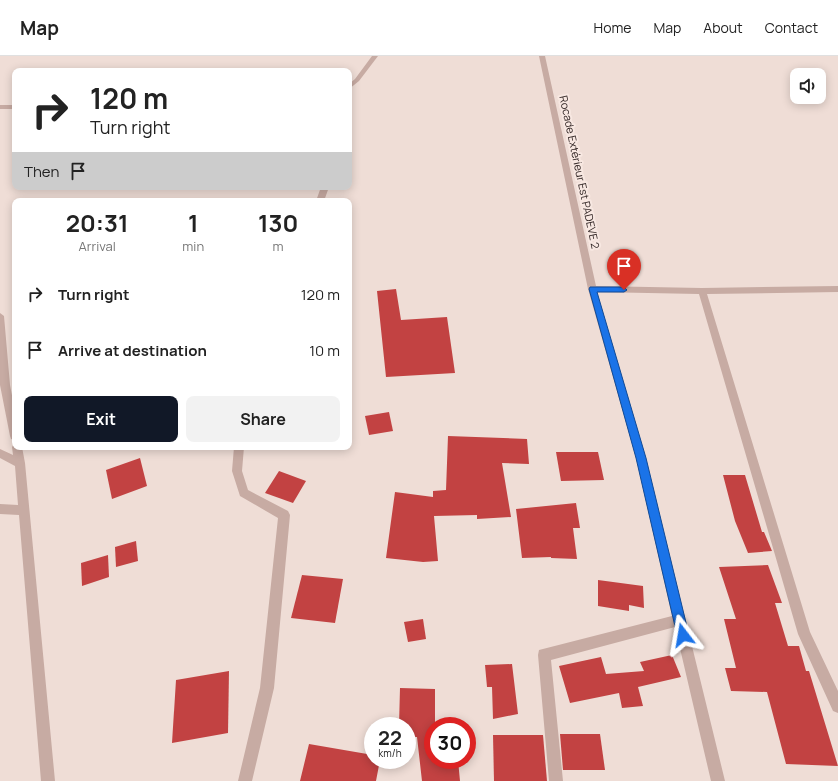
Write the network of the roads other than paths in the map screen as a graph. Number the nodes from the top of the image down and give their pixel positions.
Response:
1 (375, 56) edge
2 (542, 56) edge
3 (352, 84) edge
4 (0, 107) edge
5 (12, 107) edge
6 (592, 289) junction
7 (838, 290) edge
8 (702, 291) junction
9 (0, 316) edge
10 (12, 421) edge
11 (18, 450) edge
12 (239, 450) edge
13 (0, 453) edge
14 (20, 463) junction
15 (0, 509) edge
16 (24, 510) junction
17 (679, 620) junction
18 (838, 706) edge
19 (48, 781) edge
20 (246, 781) edge
21 (556, 781) edge
22 (718, 781) edge

1 - 3 street
2 - 6 street, Rocade Extérieur Est PADEVE 2
4 - 5 street
6 - 8 street
6 - 17 street, Rocade Extérieur Est PADEVE 2
7 - 8 street
8 - 18 street
9 - 10 street
11 - 14 street
12 - 20 street
13 - 14 street
14 - 16 street
15 - 16 street
16 - 19 street
17 - 21 street
17 - 22 street, Rocade Extérieur Est PADEVE 2

